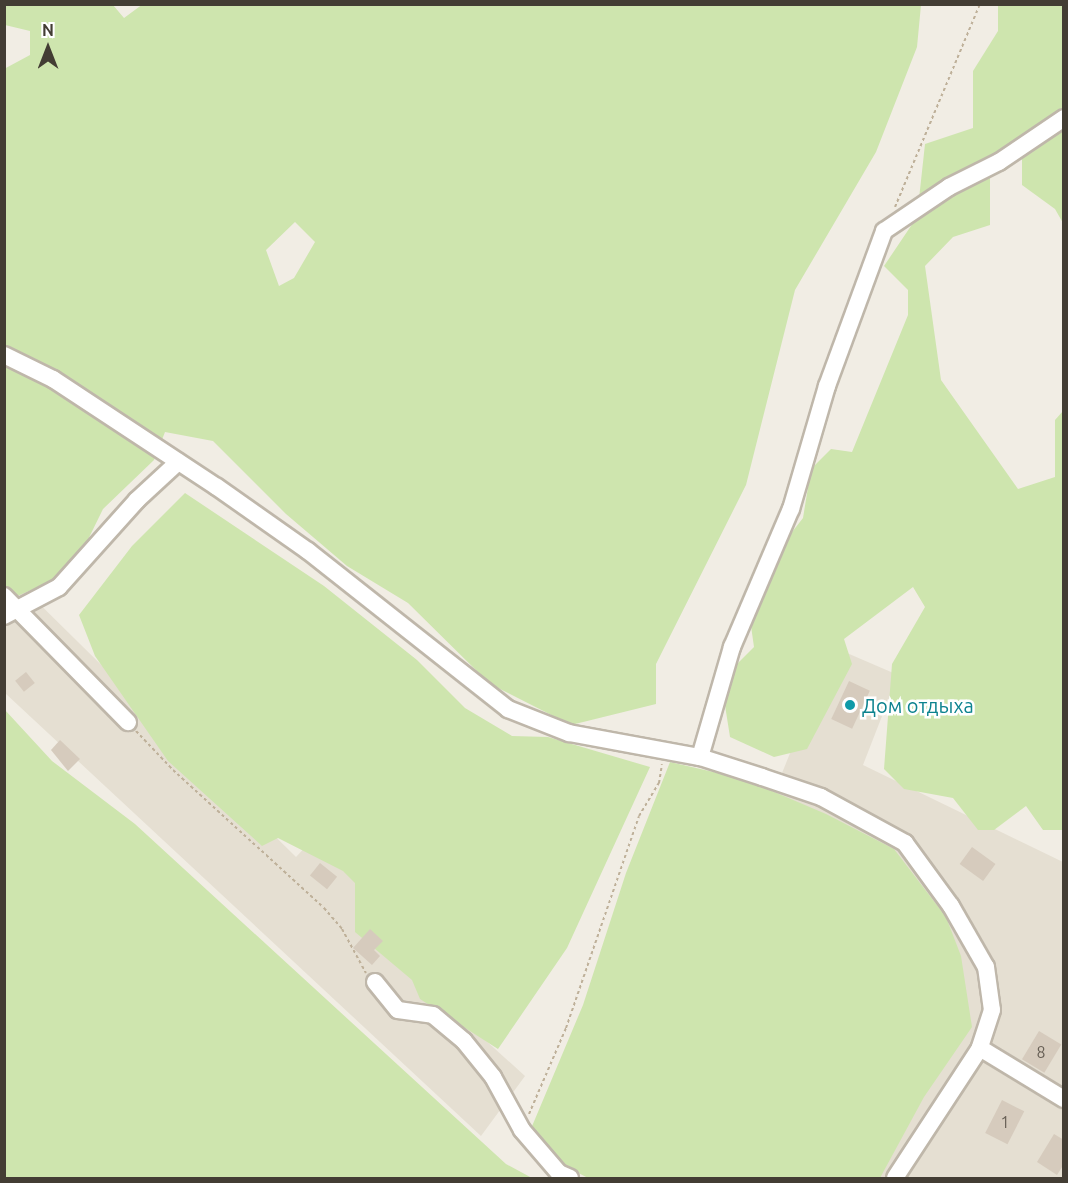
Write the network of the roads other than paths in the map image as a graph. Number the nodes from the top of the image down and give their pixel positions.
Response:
1 (1064, 118) edge
2 (4, 355) edge
3 (178, 462) junction
4 (4, 596) edge
5 (11, 613) edge
6 (128, 722) road end
7 (700, 757) junction
8 (375, 982) road end
9 (980, 1048) junction
10 (1064, 1099) edge
11 (570, 1179) edge
12 (895, 1179) edge

1 - 7 street
2 - 3 street
3 - 5 street
3 - 7 street
4 - 5 street
5 - 6 street
7 - 9 street
8 - 11 street
9 - 10 street
9 - 12 street

